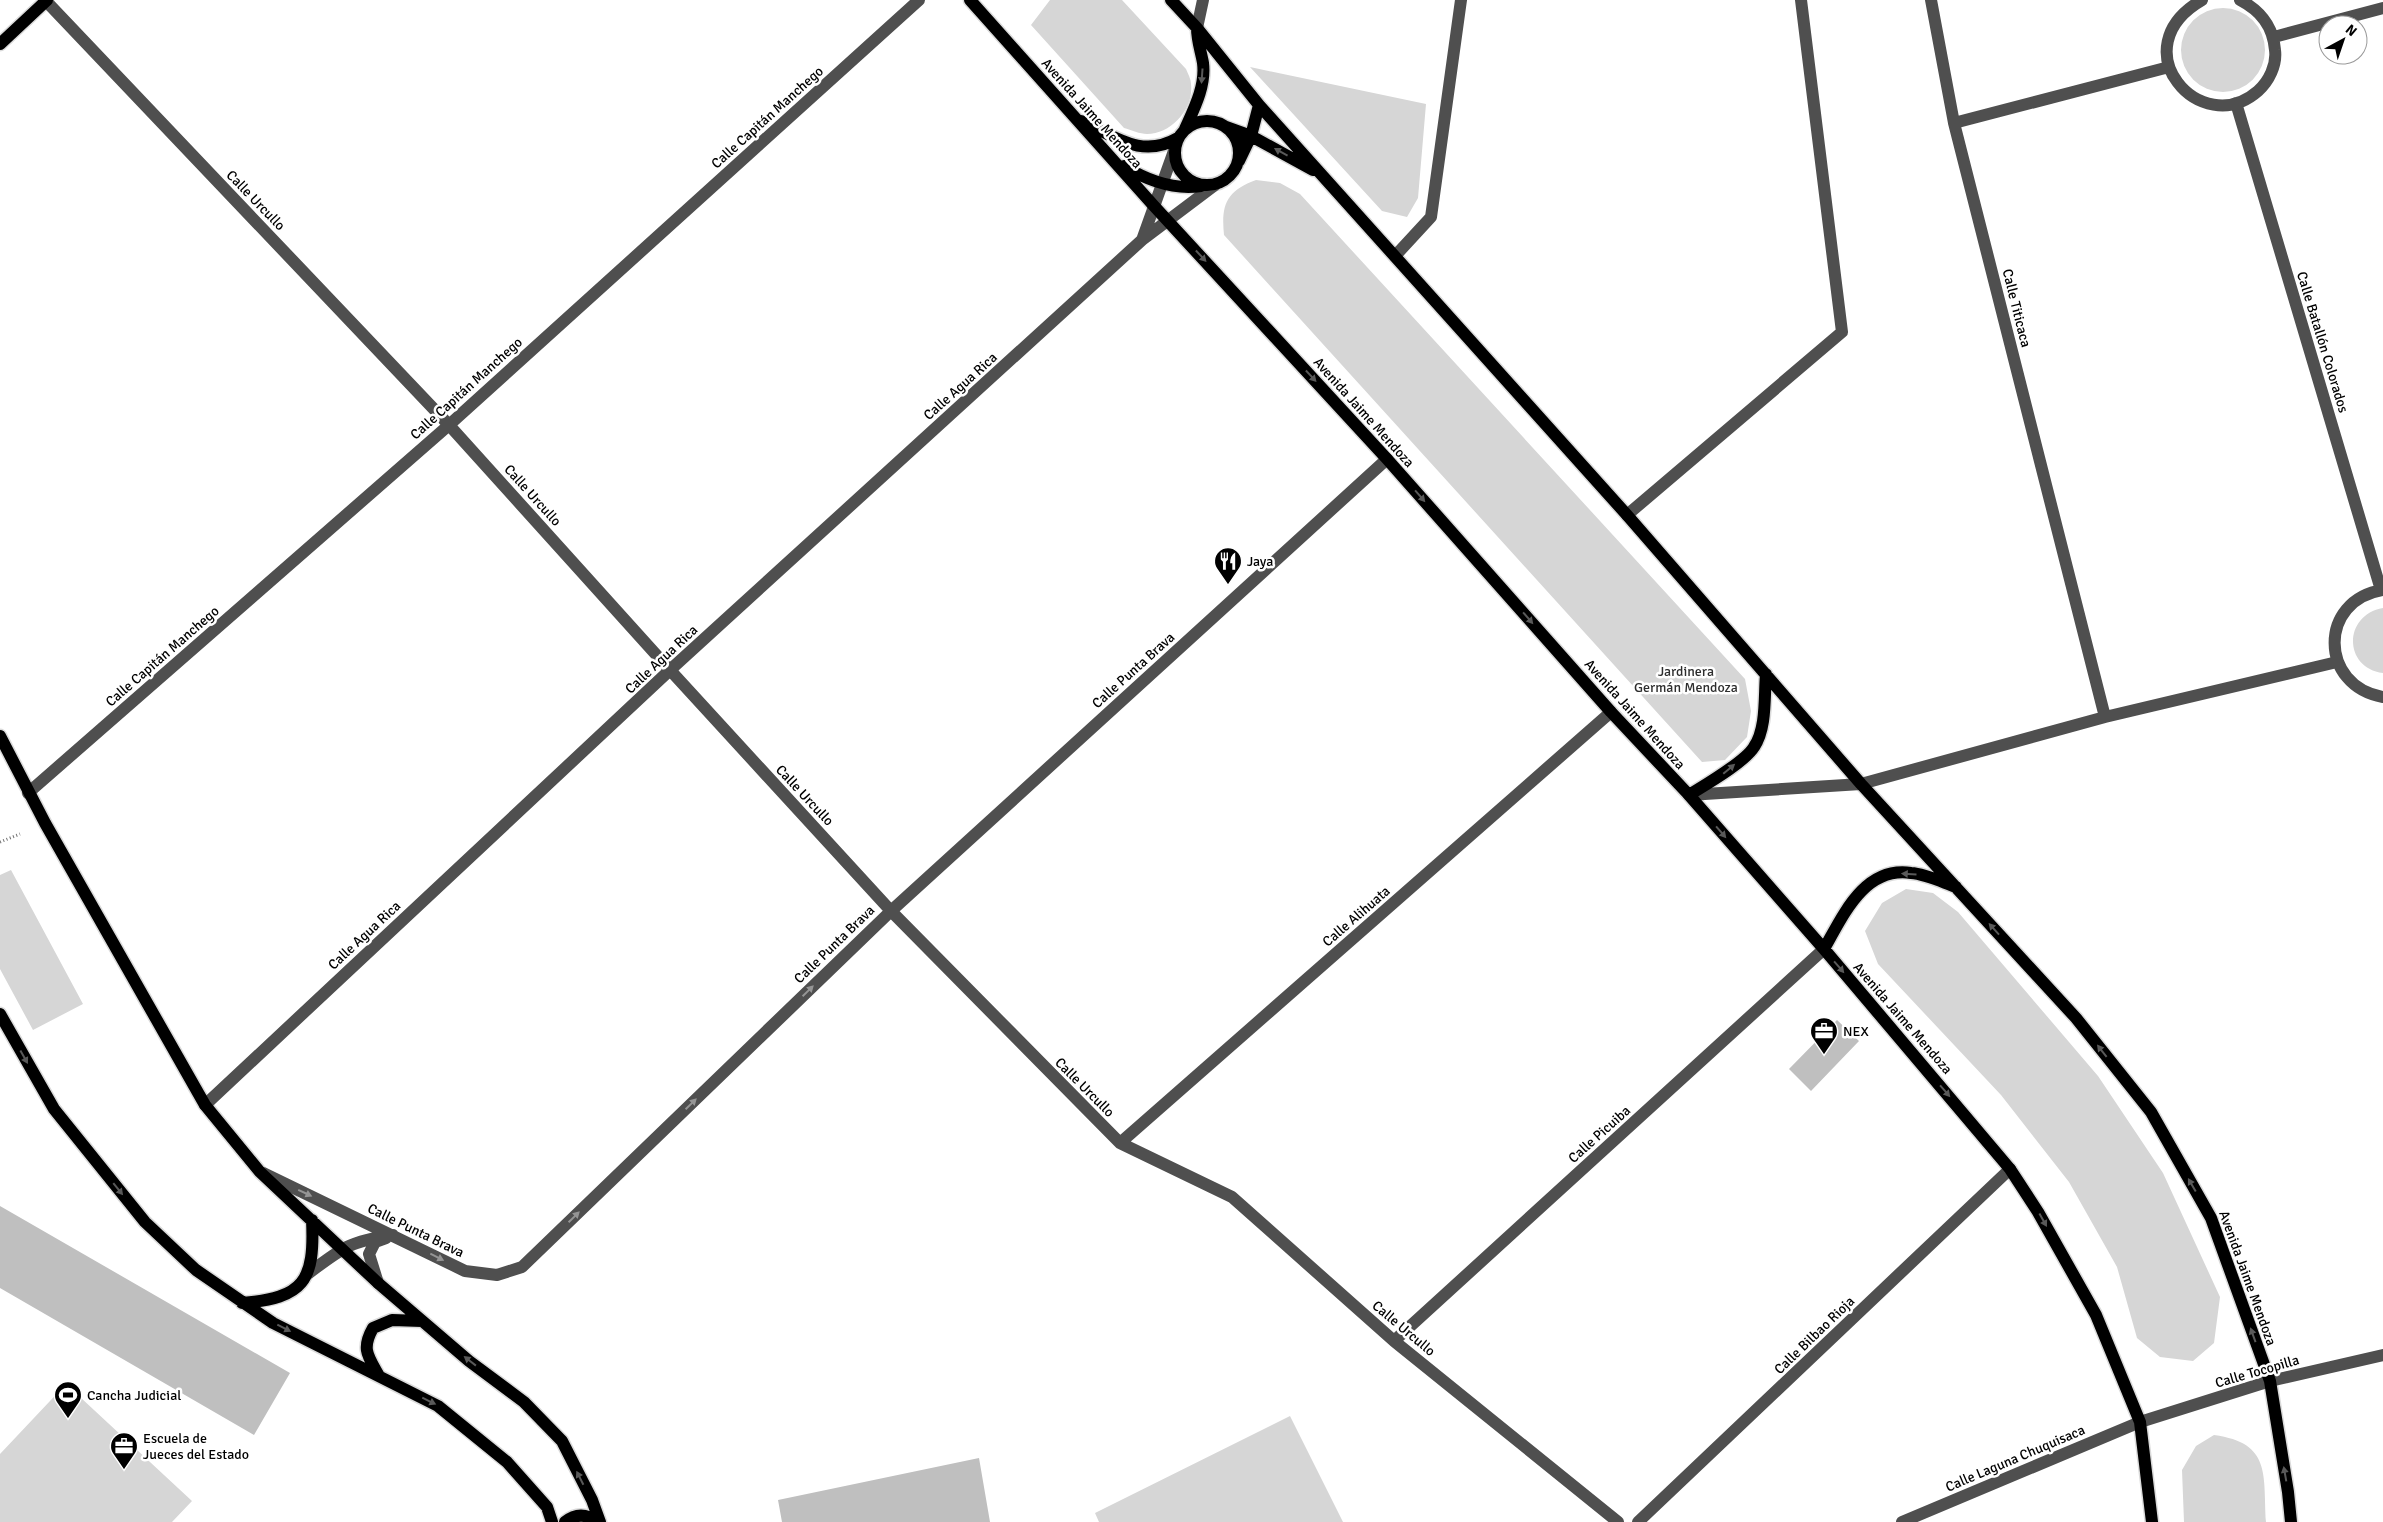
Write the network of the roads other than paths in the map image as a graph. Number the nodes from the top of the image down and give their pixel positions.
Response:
1 (47, 0) edge
2 (919, 0) edge
3 (970, 0) edge
4 (1171, 0) edge
5 (1204, 0) edge
6 (1461, 0) edge
7 (1801, 0) edge
8 (1931, 0) edge
9 (2202, 0) edge
10 (2240, 0) edge
11 (2186, 4) edge
12 (2383, 8) edge
13 (1197, 28) junction
14 (2274, 37) junction
15 (0, 44) edge
16 (2169, 67) junction
17 (2236, 103) junction
18 (1259, 105) junction
19 (1076, 119) junction
20 (1954, 123) junction
21 (1225, 126) junction
22 (1252, 136) junction
23 (1179, 139) junction
24 (1111, 158) junction
25 (1238, 164) junction
26 (1324, 176) junction
27 (1162, 185) junction
28 (1210, 185) junction
29 (1154, 206) junction
30 (1168, 220) junction
31 (1142, 240) junction
32 (1395, 256) junction
33 (449, 425) junction
34 (1388, 459) junction
35 (1627, 514) junction
36 (2382, 590) edge
37 (2337, 662) junction
38 (670, 670) junction
39 (1766, 674) junction
40 (2383, 697) edge
41 (1611, 712) junction
42 (2105, 717) junction
43 (0, 736) edge
44 (1861, 784) junction
45 (28, 793) junction
46 (1689, 795) junction
47 (1956, 887) junction
48 (890, 911) junction
49 (1824, 949) junction
50 (0, 1014) edge
51 (205, 1105) junction
52 (1120, 1143) junction
53 (2010, 1169) junction
54 (260, 1172) junction
55 (312, 1220) junction
56 (393, 1235) junction
57 (342, 1248) junction
58 (309, 1273) junction
59 (378, 1283) junction
60 (242, 1303) junction
61 (422, 1321) junction
62 (1394, 1341) junction
63 (2383, 1355) edge
64 (379, 1376) junction
65 (2270, 1381) junction
66 (2140, 1422) junction
67 (552, 1522) edge
68 (565, 1522) edge
69 (599, 1522) edge
70 (1618, 1522) edge
71 (1638, 1522) edge
72 (1902, 1522) edge
73 (2152, 1522) edge
74 (2291, 1522) edge

1 - 15 main road
1 - 33 street, Calle Urcullo
2 - 33 street, Calle Capitán Manchego
3 - 19 main road, Avenida Jaime Mendoza
4 - 13 main road, Avenida Jaime Mendoza
5 - 13 street
6 - 32 street
7 - 35 street
8 - 20 street, Calle Titicaca
9 - 11 street
10 - 14 street
11 - 16 street
12 - 14 street
13 - 18 main road, Avenida Jaime Mendoza
13 -> 23 main road
14 - 17 street
16 - 17 street
16 - 20 street
17 - 36 street, Calle Batallón Colorados
18 - 22 main road
18 - 26 main road, Avenida Jaime Mendoza
19 - 23 main road
19 - 24 main road, Avenida Jaime Mendoza
20 - 42 street, Calle Titicaca
21 - 22 main road
21 - 23 main road
21 - 25 main road
22 - 25 main road
26 -> 22 main road
23 - 27 street, Calle Agua Rica
23 - 28 main road
24 - 27 main road
24 - 29 main road, Avenida Jaime Mendoza
25 - 28 main road
26 - 32 main road, Avenida Jaime Mendoza
27 - 28 main road
27 - 29 street, Calle Agua Rica
28 - 30 street, Calle Agua Rica
29 - 30 main road, Avenida Jaime Mendoza
29 - 31 street, Calle Agua Rica
30 - 31 street, Calle Agua Rica
30 -> 34 main road, Avenida Jaime Mendoza
31 - 38 street, Calle Agua Rica
32 - 35 main road, Avenida Jaime Mendoza
33 - 38 street, Calle Urcullo
33 - 45 street, Calle Capitán Manchego
34 -> 41 main road, Avenida Jaime Mendoza
34 - 48 street, Calle Punta Brava
35 - 39 main road, Avenida Jaime Mendoza
36 - 37 street
37 - 40 street
37 - 42 street
38 - 48 street, Calle Urcullo
38 - 51 street, Calle Agua Rica
39 - 44 main road, Avenida Jaime Mendoza
46 -> 39 main road
41 - 46 main road, Avenida Jaime Mendoza
41 - 52 street, Calle Alihuata
42 - 44 street
43 - 45 main road
44 - 46 street
44 - 47 main road, Avenida Jaime Mendoza
45 - 51 main road
46 -> 49 main road, Avenida Jaime Mendoza
47 -> 49 main road
65 -> 47 main road, Avenida Jaime Mendoza
48 - 52 street, Calle Urcullo
56 -> 48 street, Calle Punta Brava
49 -> 53 main road, Avenida Jaime Mendoza
49 - 62 street, Calle Picuiba
50 -> 60 main road
51 - 54 main road
52 - 62 street, Calle Urcullo
53 -> 66 main road, Avenida Jaime Mendoza
53 - 71 street, Calle Bilbao Rioja
54 - 55 main road
54 -> 56 street, Calle Punta Brava
55 - 57 main road
55 - 58 main road
56 - 57 street
56 - 59 street
57 - 58 street
57 - 59 main road
58 - 60 main road
59 - 61 main road
60 -> 64 main road
61 - 64 main road
69 -> 61 main road
62 - 70 street, Calle Urcullo
63 - 65 street, Calle Tocopilla
64 -> 67 main road
65 - 66 street, Calle Tocopilla
74 -> 65 main road, Avenida Jaime Mendoza
66 - 72 street, Calle Laguna Chuquisaca
66 - 73 main road, Avenida Jaime Mendoza
68 - 69 main road

